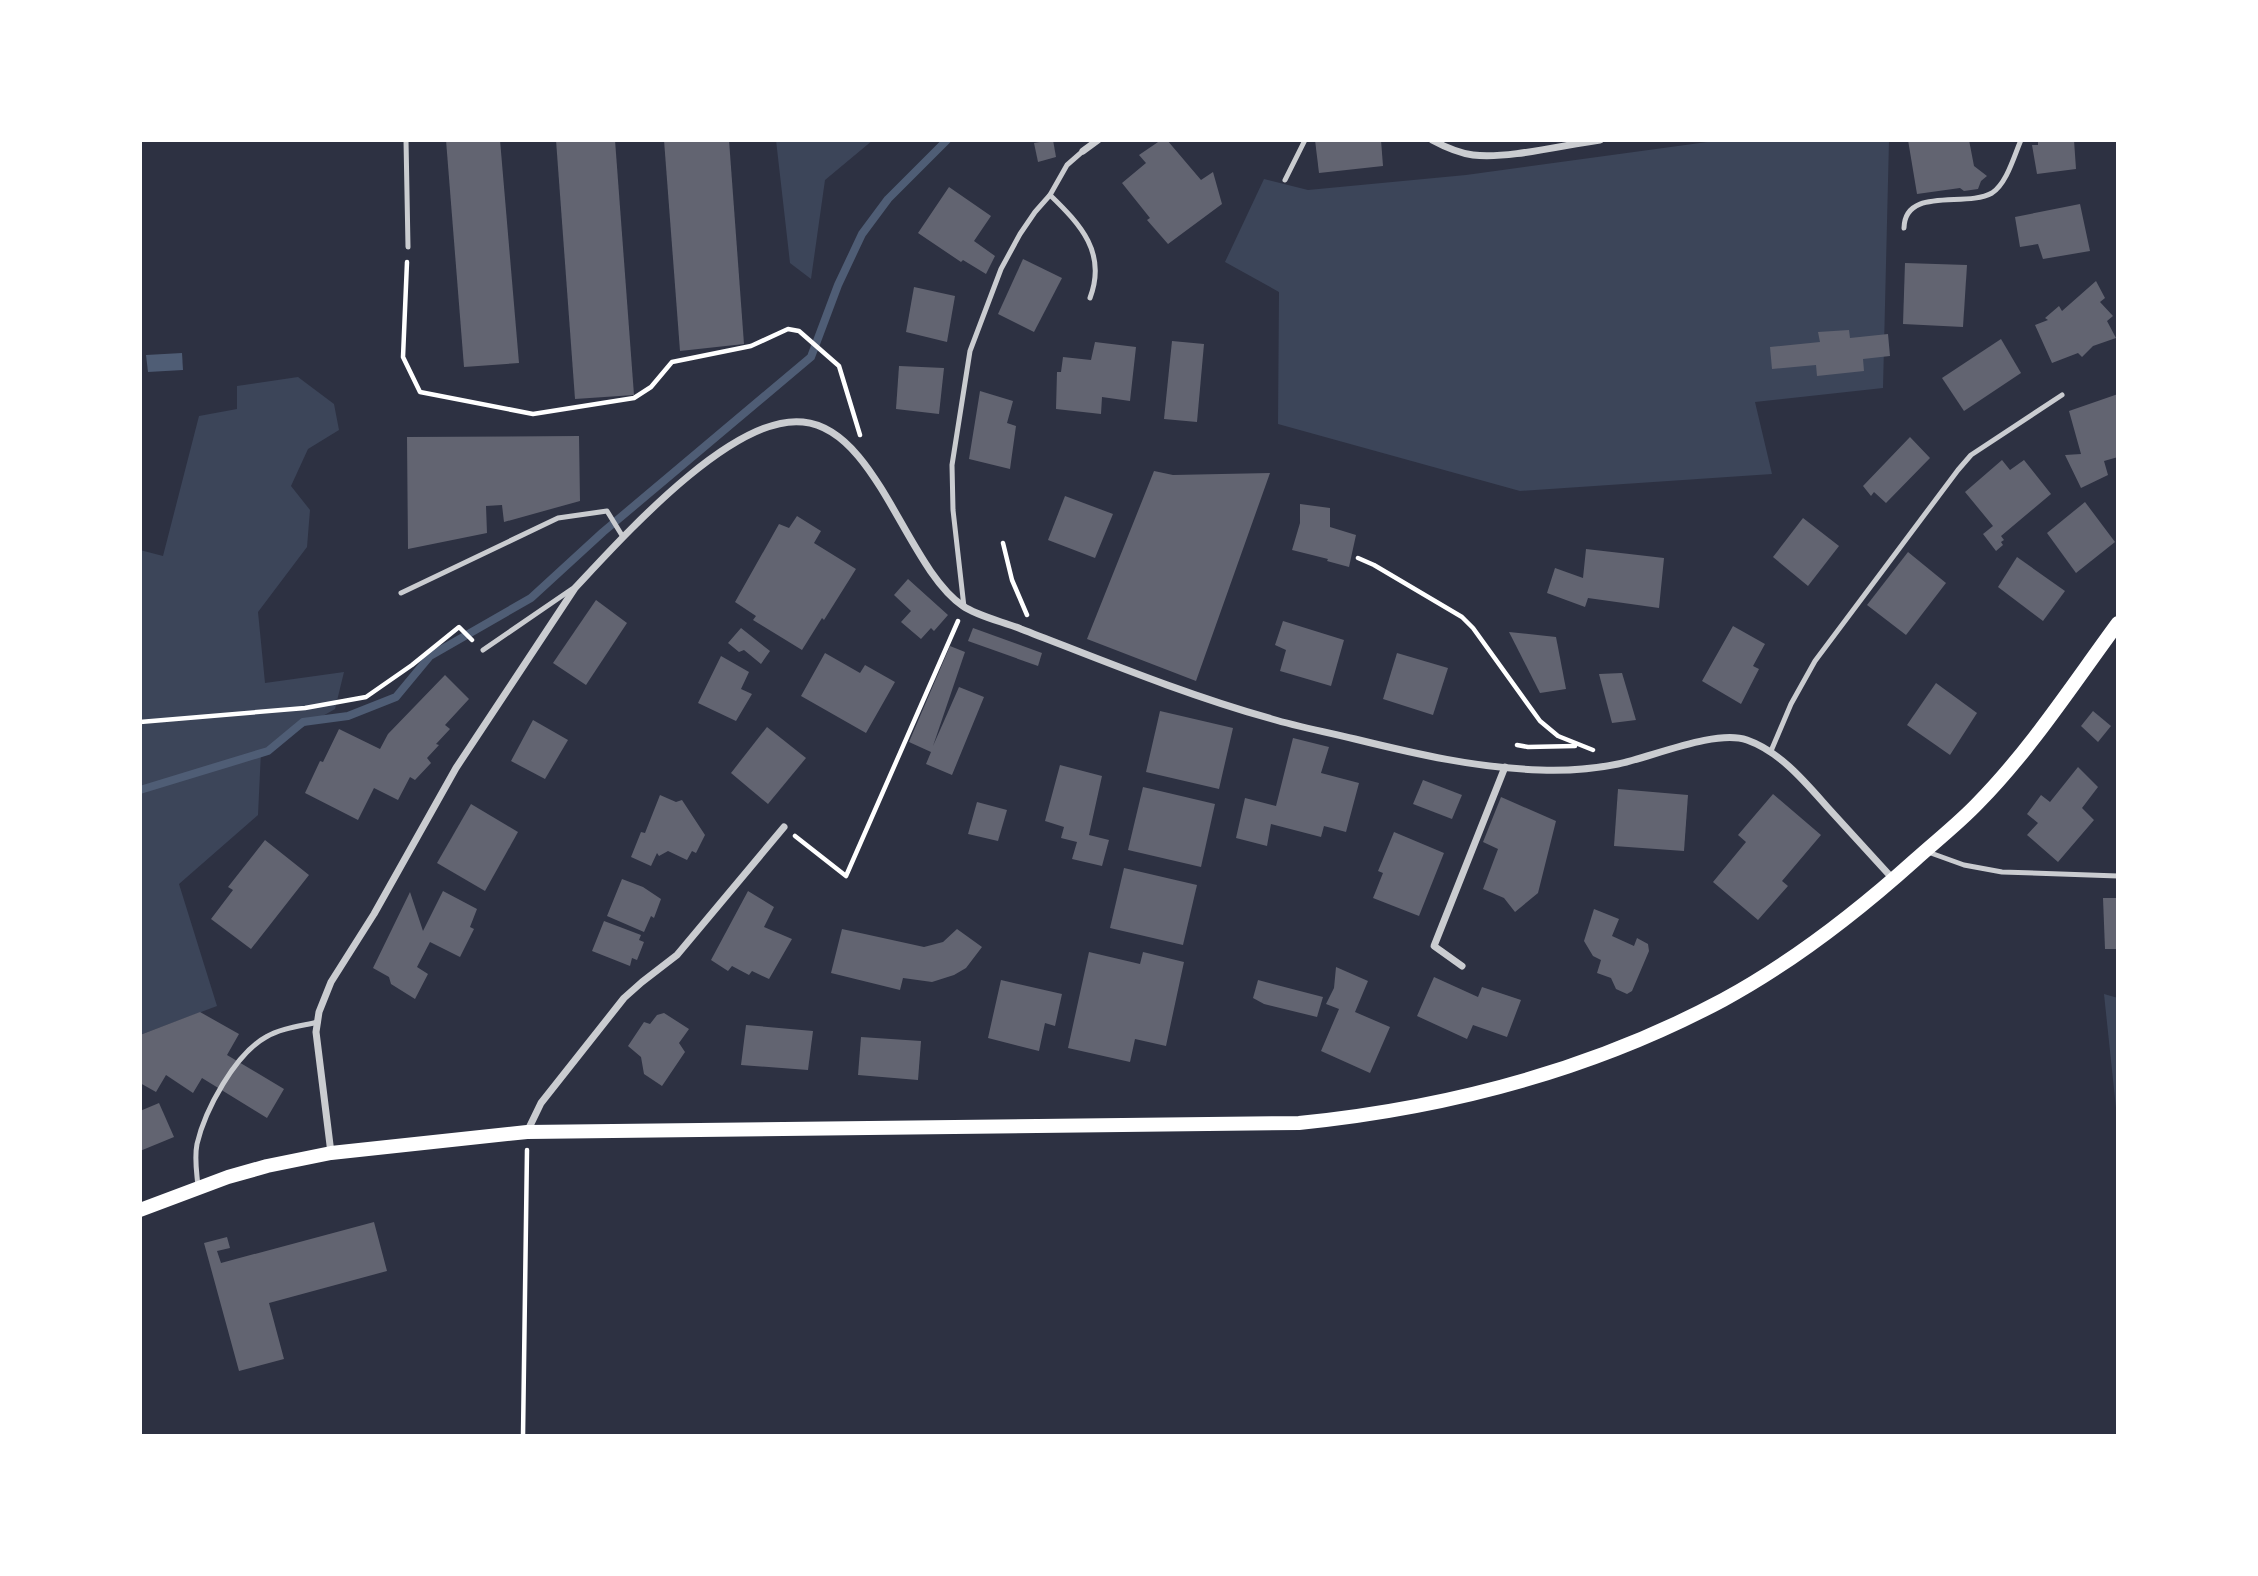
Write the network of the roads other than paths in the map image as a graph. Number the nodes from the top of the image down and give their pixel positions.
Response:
1 (406, 140) edge
2 (1098, 140) edge
3 (1305, 140) edge
4 (1432, 140) edge
5 (1600, 140) edge
6 (2021, 140) edge
7 (1083, 151) joint
8 (1286, 180) dead end
9 (1050, 195) junction
10 (1904, 228) dead end
11 (408, 247) road end
12 (1090, 298) dead end
13 (2063, 395) dead end
14 (623, 537) junction
15 (575, 587) junction
16 (401, 593) dead end
17 (964, 607) junction
18 (2118, 623) edge
19 (483, 650) dead end
20 (1771, 751) junction
21 (1505, 767) junction
22 (784, 827) road end
23 (1925, 851) junction
24 (2118, 876) edge
25 (1893, 880) junction
26 (1462, 966) dead end
27 (318, 1022) junction
28 (527, 1132) junction
29 (331, 1153) junction
30 (198, 1187) junction
31 (140, 1210) edge

1 - 11 lane
2 - 7 street
3 - 8 lane
4 - 5 street
6 - 10 lane
7 - 9 lane
9 - 12 lane
9 - 17 lane
13 - 20 lane
14 - 15 street
14 - 16 lane
14 - 17 street
15 - 19 lane
15 - 27 street
17 - 21 street
18 - 23 main road
20 - 21 street
20 - 25 street
21 - 26 street
22 - 28 street
23 - 24 lane
23 - 25 main road
25 - 28 main road
27 - 29 street
27 - 30 lane
28 - 29 main road
29 - 30 main road
30 - 31 main road

